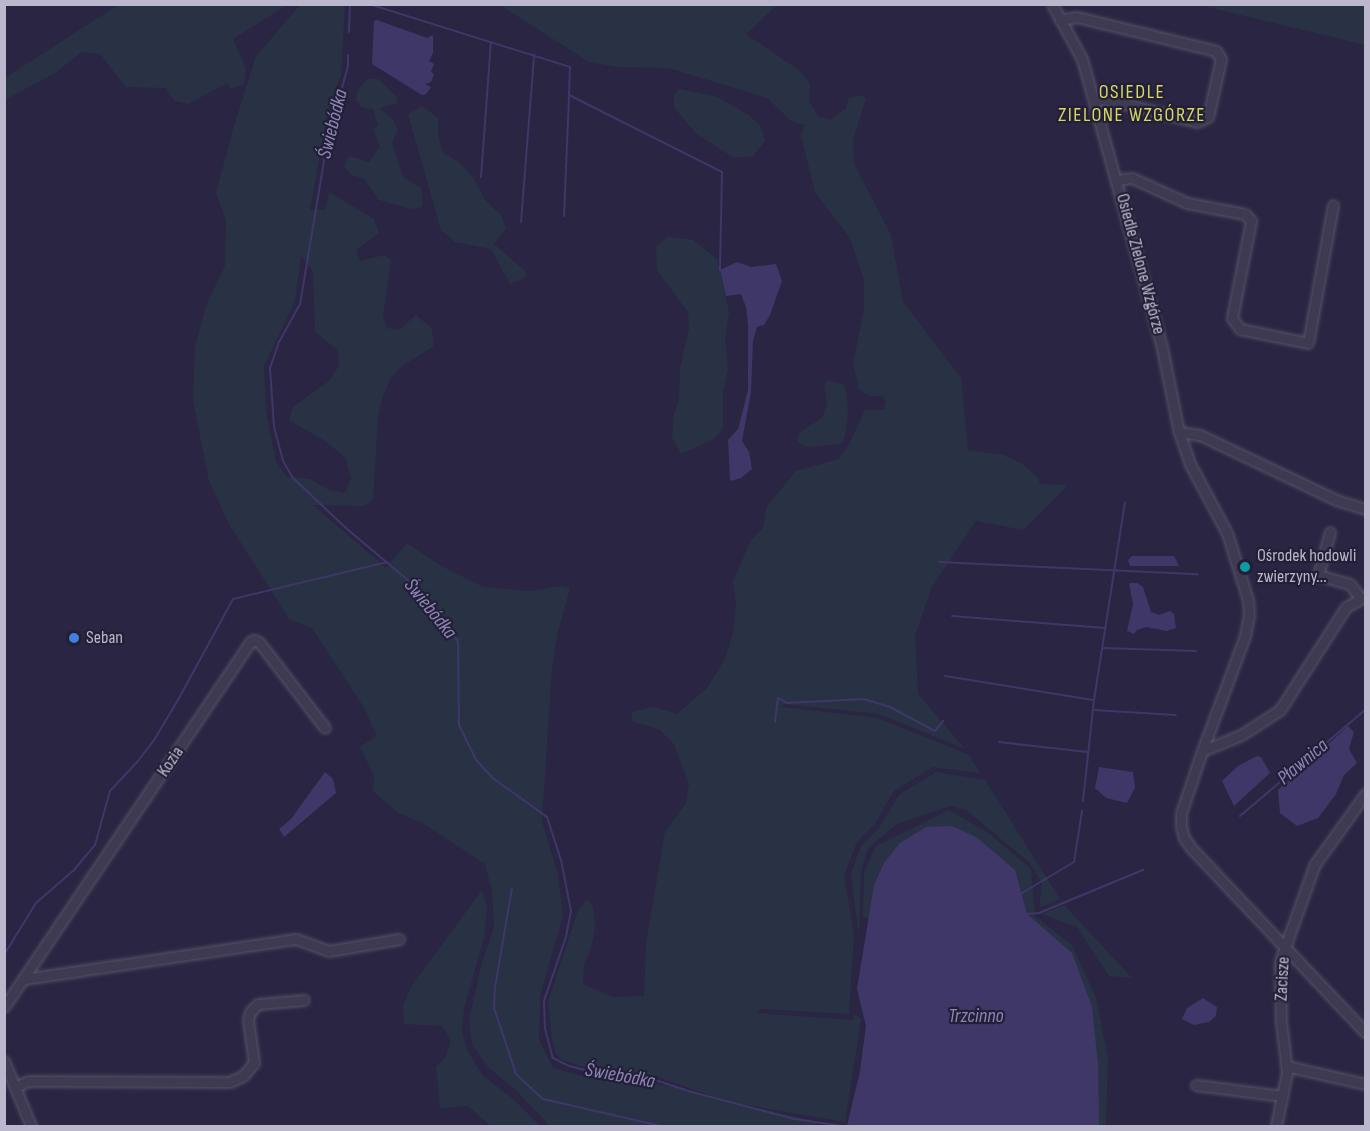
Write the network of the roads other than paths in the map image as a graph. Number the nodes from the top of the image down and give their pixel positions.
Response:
1 (1052, 4) edge
2 (1060, 20) junction
3 (1094, 101) junction
4 (1117, 180) junction
5 (1333, 204) dead end
6 (1179, 432) junction
7 (1365, 509) edge
8 (1330, 531) dead end
9 (1363, 597) edge
10 (325, 728) dead end
11 (1202, 751) junction
12 (1365, 793) edge
13 (399, 939) dead end
14 (1284, 948) junction
15 (24, 979) junction
16 (304, 1000) dead end
17 (4, 1007) edge
18 (1365, 1034) edge
19 (4, 1061) edge
20 (1286, 1066) junction
21 (1365, 1084) edge
22 (1196, 1085) dead end
23 (15, 1087) junction
24 (1282, 1096) junction
25 (31, 1126) edge
26 (1275, 1126) edge

1 - 2 street
2 - 3 street
2 - 3 street
3 - 4 street
4 - 5 street, Osiedle Zielone Wzgórze
4 - 6 street, Osiedle Zielone Wzgórze
6 - 7 street
6 - 11 street, Osiedle Zielone Wzgórze
8 - 9 street
9 - 11 street
10 - 15 street, Kozia
11 - 14 street, Osiedle Zielone Wzgórze
12 - 14 street
13 - 15 street
14 - 18 street, Zacisze
14 - 20 street, Zacisze
15 - 17 street, Kozia
16 - 23 street
19 - 23 street
20 - 21 street
20 - 24 street, Zacisze
22 - 24 street
23 - 25 street
24 - 26 street, Zacisze

